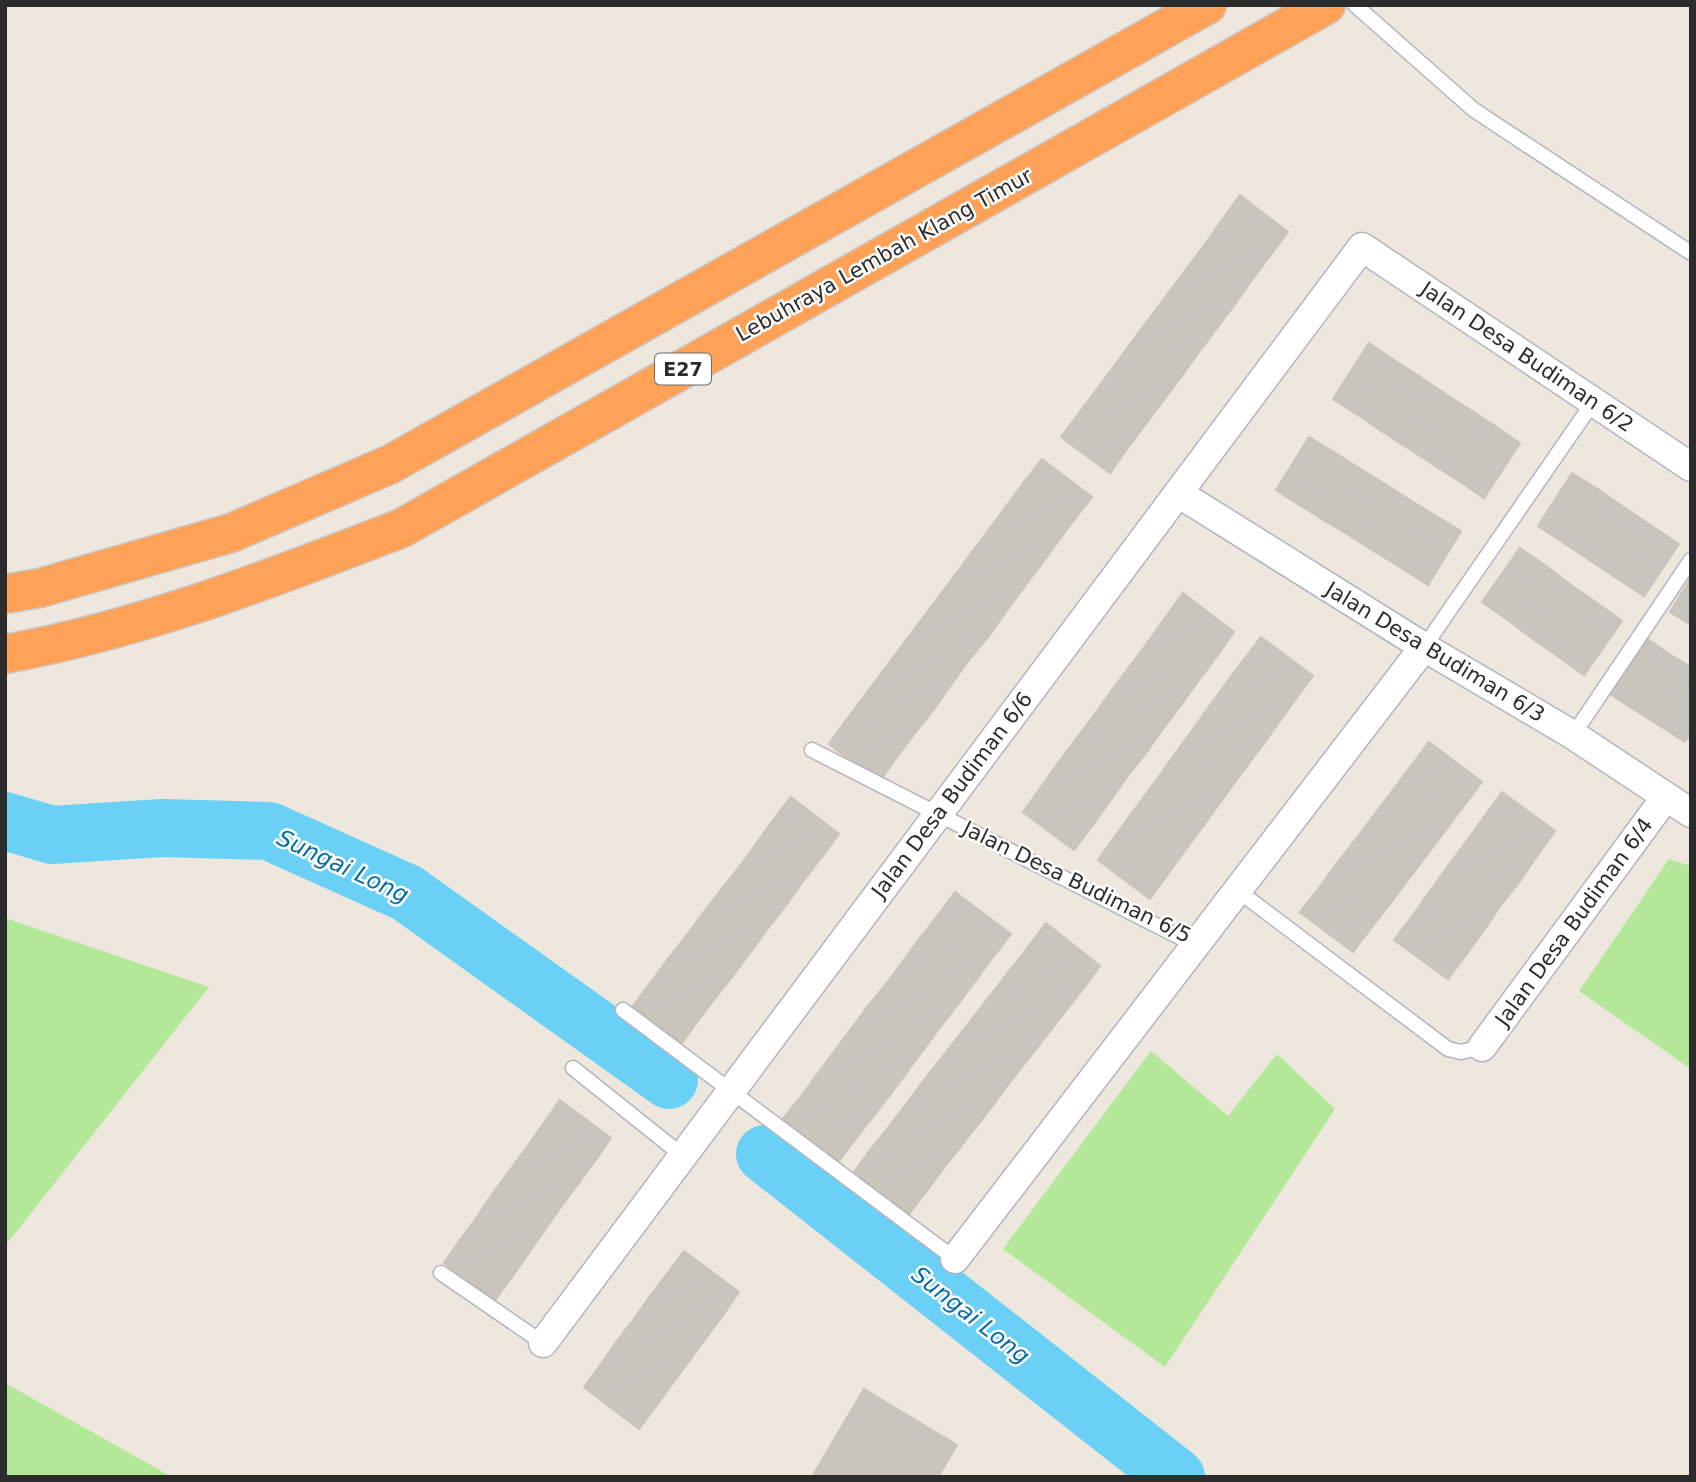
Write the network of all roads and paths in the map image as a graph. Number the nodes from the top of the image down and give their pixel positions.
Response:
1 (1207, 5) edge
2 (1326, 5) edge
3 (1355, 5) edge
4 (1362, 247) joint
5 (1691, 253) edge
6 (1594, 401) junction
7 (1691, 467) edge
8 (1178, 493) junction
9 (1691, 560) edge
10 (5, 594) edge
11 (1424, 647) junction
12 (5, 654) edge
13 (1573, 735) junction
14 (812, 750) dead end
15 (1665, 798) junction
16 (1691, 813) edge
17 (939, 814) junction
18 (1237, 890) junction
19 (1195, 945) junction
20 (623, 1010) dead end
21 (1482, 1047) joint
22 (573, 1068) dead end
23 (731, 1091) junction
24 (683, 1156) junction
25 (955, 1259) joint
26 (441, 1273) dead end
27 (543, 1343) joint

1 - 10 highway
2 - 12 highway, Lebuhraya Lembah Klang Timur / E27
3 - 5 lane
4 - 6 street, Jalan Desa Budiman 6/2
4 - 8 street, Jalan Desa Budiman 6/6
6 - 7 street, Jalan Desa Budiman 6/2
6 - 11 lane
8 - 11 street, Jalan Desa Budiman 6/3
8 - 17 street, Jalan Desa Budiman 6/6
9 - 13 lane
11 - 13 street, Jalan Desa Budiman 6/3
11 - 18 street, Jalan Desa Budiman 6/5
13 - 15 street, Jalan Desa Budiman 6/3
14 - 17 lane, Jalan Desa Budiman 6/5
15 - 16 street, Jalan Desa Budiman 6/3
15 - 21 street, Jalan Desa Budiman 6/4
17 - 19 lane, Jalan Desa Budiman 6/5
17 - 23 street, Jalan Desa Budiman 6/6
18 - 19 street, Jalan Desa Budiman 6/5
18 - 21 lane
19 - 25 street
20 - 23 lane
22 - 24 lane
23 - 24 street, Jalan Desa Budiman 6/6
23 - 25 lane
24 - 27 street, Jalan Desa Budiman 6/6
26 - 27 lane

